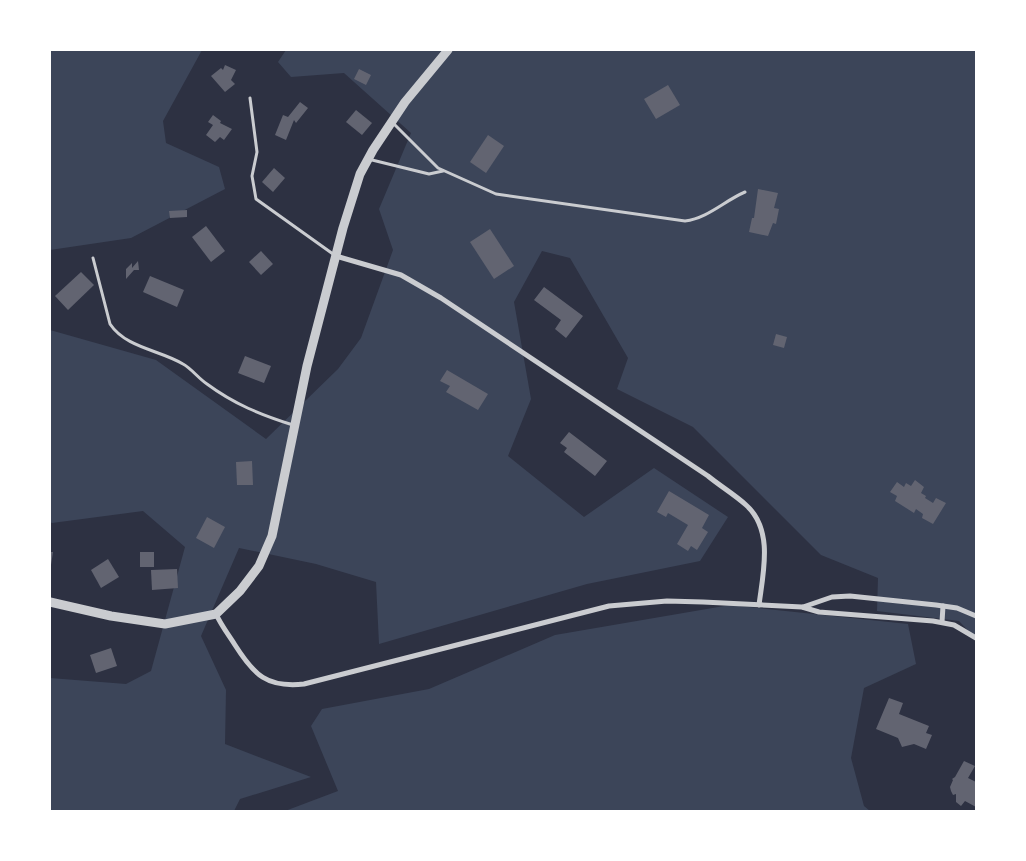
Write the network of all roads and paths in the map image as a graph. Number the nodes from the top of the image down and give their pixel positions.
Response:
1 (448, 50) edge
2 (250, 98) dead end
3 (392, 121) junction
4 (368, 159) junction
5 (444, 171) junction
6 (745, 192) dead end
7 (336, 256) junction
8 (93, 258) dead end
9 (294, 425) junction
10 (50, 602) edge
11 (759, 605) junction
12 (943, 606) junction
13 (802, 607) junction
14 (216, 614) junction
15 (976, 616) edge
16 (942, 622) junction
17 (976, 638) edge

1 - 3 street
2 - 7 lane
3 - 4 street
3 - 5 lane
4 - 5 lane
4 - 7 street
5 - 6 lane
7 - 9 street
7 - 11 street
8 - 9 lane
9 - 14 street
10 - 14 street
11 - 13 street
11 - 14 street
12 - 13 street
12 - 15 street
12 - 16 street
13 - 16 street
16 - 17 street

